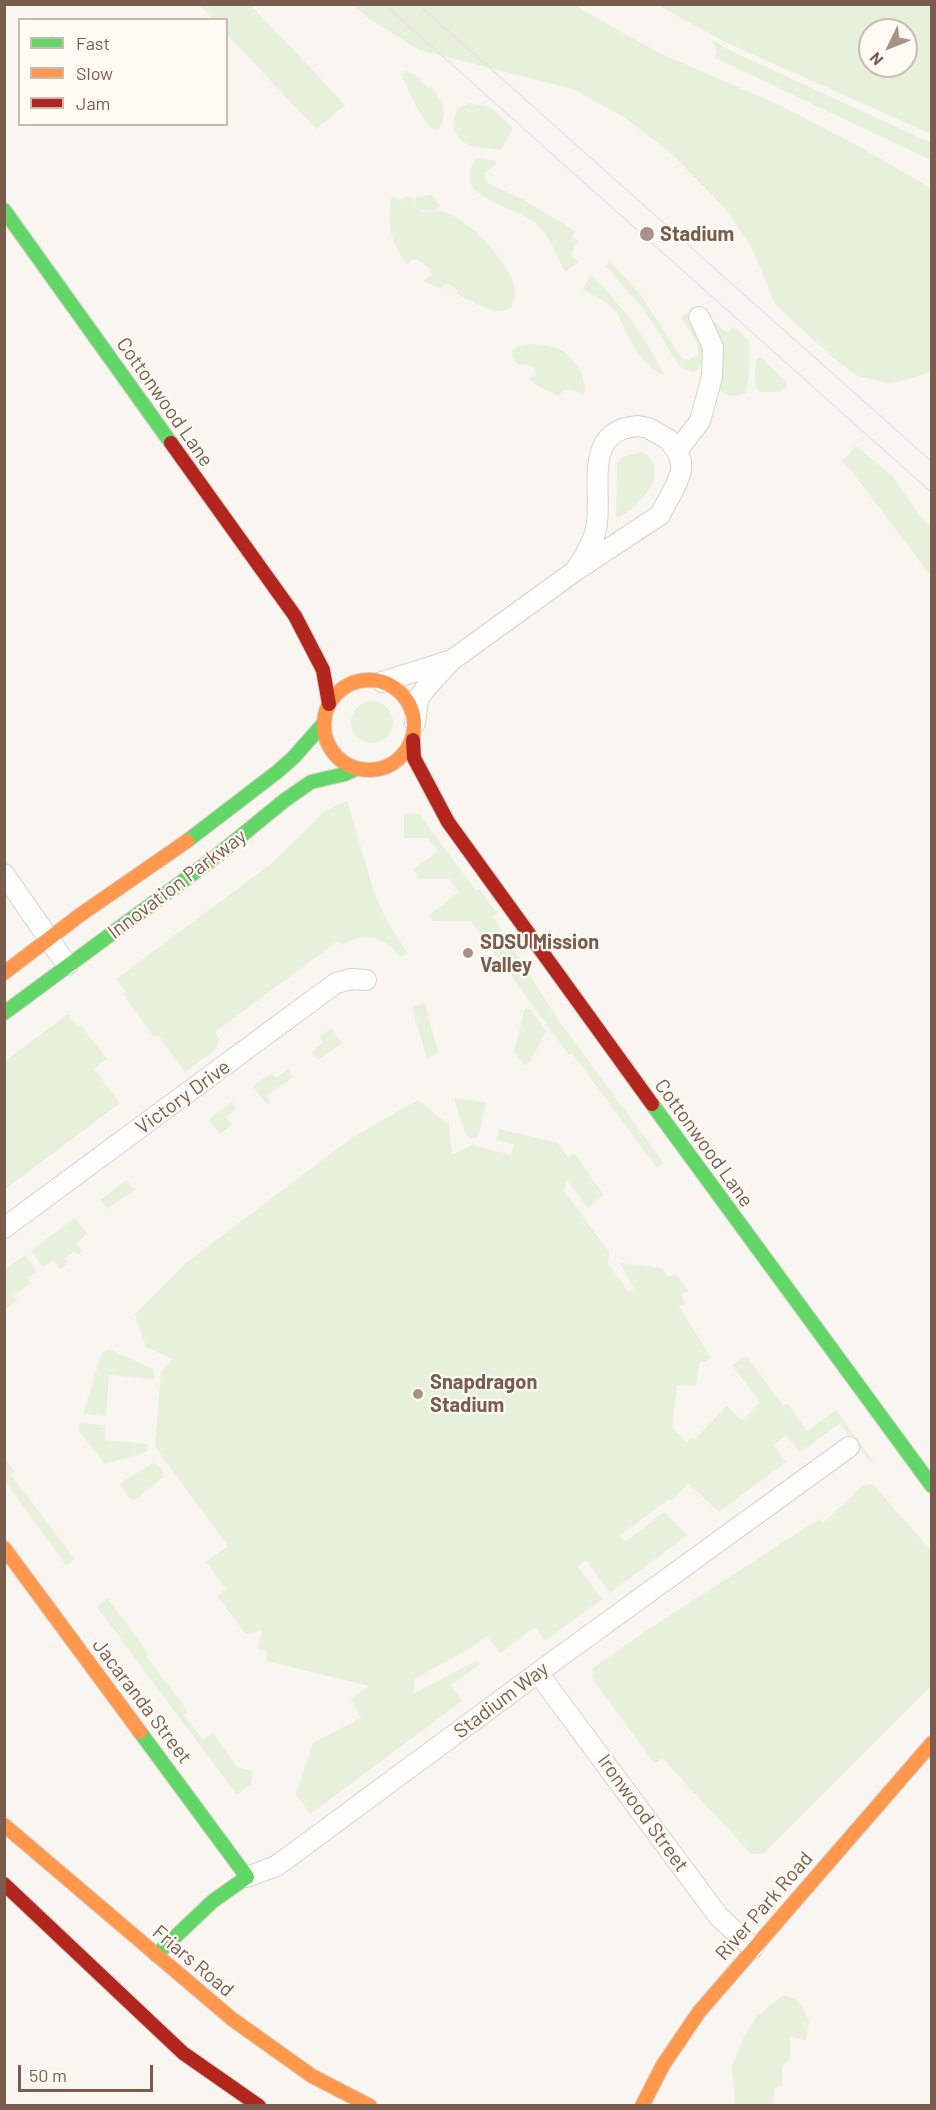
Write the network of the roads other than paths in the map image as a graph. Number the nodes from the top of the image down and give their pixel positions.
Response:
1 (4, 210) edge
2 (699, 317) dead end
3 (677, 451) junction
4 (575, 571) junction
5 (295, 616) junction
6 (324, 643) dead end
7 (452, 660) junction
8 (344, 667) dead end
9 (376, 681) junction
10 (328, 704) junction
11 (324, 723) junction
12 (413, 731) junction
13 (356, 768) junction
14 (375, 770) junction
15 (392, 776) dead end
16 (418, 795) dead end
17 (448, 822) junction
18 (4, 874) edge
19 (50, 940) junction
20 (67, 965) junction
21 (4, 973) edge
22 (366, 980) dead end
23 (4, 1013) edge
24 (4, 1228) edge
25 (849, 1447) dead end
26 (932, 1486) edge
27 (4, 1548) edge
28 (538, 1673) junction
29 (932, 1743) edge
30 (4, 1825) edge
31 (247, 1877) junction
32 (4, 1884) edge
33 (753, 1948) junction
34 (156, 1955) junction
35 (259, 2106) edge
36 (370, 2106) edge
37 (642, 2106) edge

1 - 5 main road, Cottonwood Lane
2 - 3 street
3 - 4 street
3 - 4 street
4 - 7 street
5 - 6 main road, Cottonwood Lane
5 - 10 main road, Cottonwood Lane
7 - 9 street
7 - 12 street
8 - 9 main road
9 - 10 main road
9 - 12 main road
10 - 11 main road, Innovation Parkway
11 - 13 main road, Innovation Parkway
11 - 19 main road, Innovation Parkway
12 - 14 main road
12 - 17 main road, Cottonwood Lane
13 - 14 main road, Innovation Parkway
13 - 20 main road, Innovation Parkway
14 - 15 main road
16 - 17 main road, Cottonwood Lane
17 - 26 main road, Cottonwood Lane
18 - 19 street
19 - 20 street
19 - 21 main road, Innovation Parkway
20 - 23 main road, Innovation Parkway
22 - 24 street, Victory Drive
25 - 28 street, Stadium Way
27 - 31 main road, Jacaranda Street
28 - 31 street, Stadium Way
28 - 33 street, Ironwood Street
29 - 33 main road, River Park Road
30 - 34 main road, Friars Road
31 - 34 main road, Stadium Way
32 - 35 main road
33 - 37 main road, River Park Road
34 - 36 main road, Friars Road

